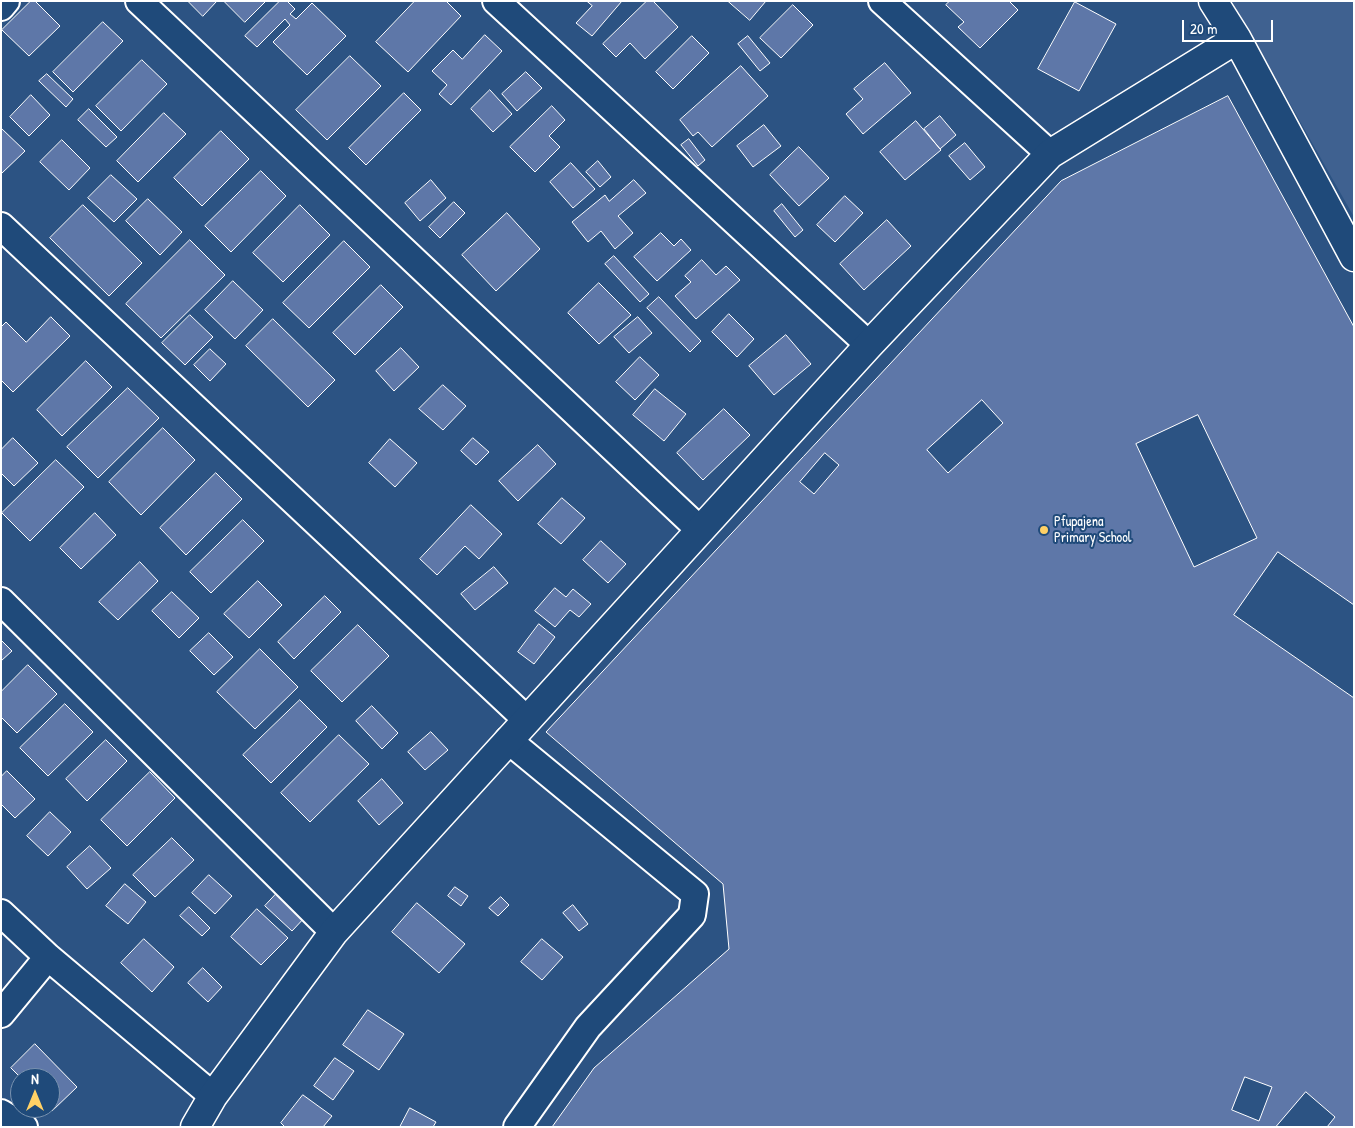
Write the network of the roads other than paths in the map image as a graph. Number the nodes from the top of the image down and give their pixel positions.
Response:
1 (6, 1) edge
2 (138, 1) edge
3 (496, 1) edge
4 (882, 1) edge
5 (1213, 1) edge
6 (1, 7) edge
7 (1237, 39) junction
8 (1050, 154) junction
9 (1, 226) edge
10 (1354, 257) edge
11 (869, 345) junction
12 (700, 530) junction
13 (1, 601) edge
14 (527, 720) junction
15 (508, 740) junction
16 (1, 913) edge
17 (334, 932) junction
18 (48, 957) junction
19 (1, 1014) edge
20 (213, 1096) junction
21 (1, 1113) edge
22 (24, 1127) edge
23 (194, 1127) edge
24 (517, 1127) edge

1 - 6 street
2 - 12 street
3 - 11 street
4 - 8 street
5 - 7 street
7 - 8 street
7 - 10 street
8 - 11 street
9 - 14 street
11 - 12 street
12 - 14 street
13 - 17 street
14 - 15 street
15 - 17 street
15 - 24 street
16 - 18 street
17 - 20 street
18 - 19 street
18 - 20 street
20 - 23 street
21 - 22 street

